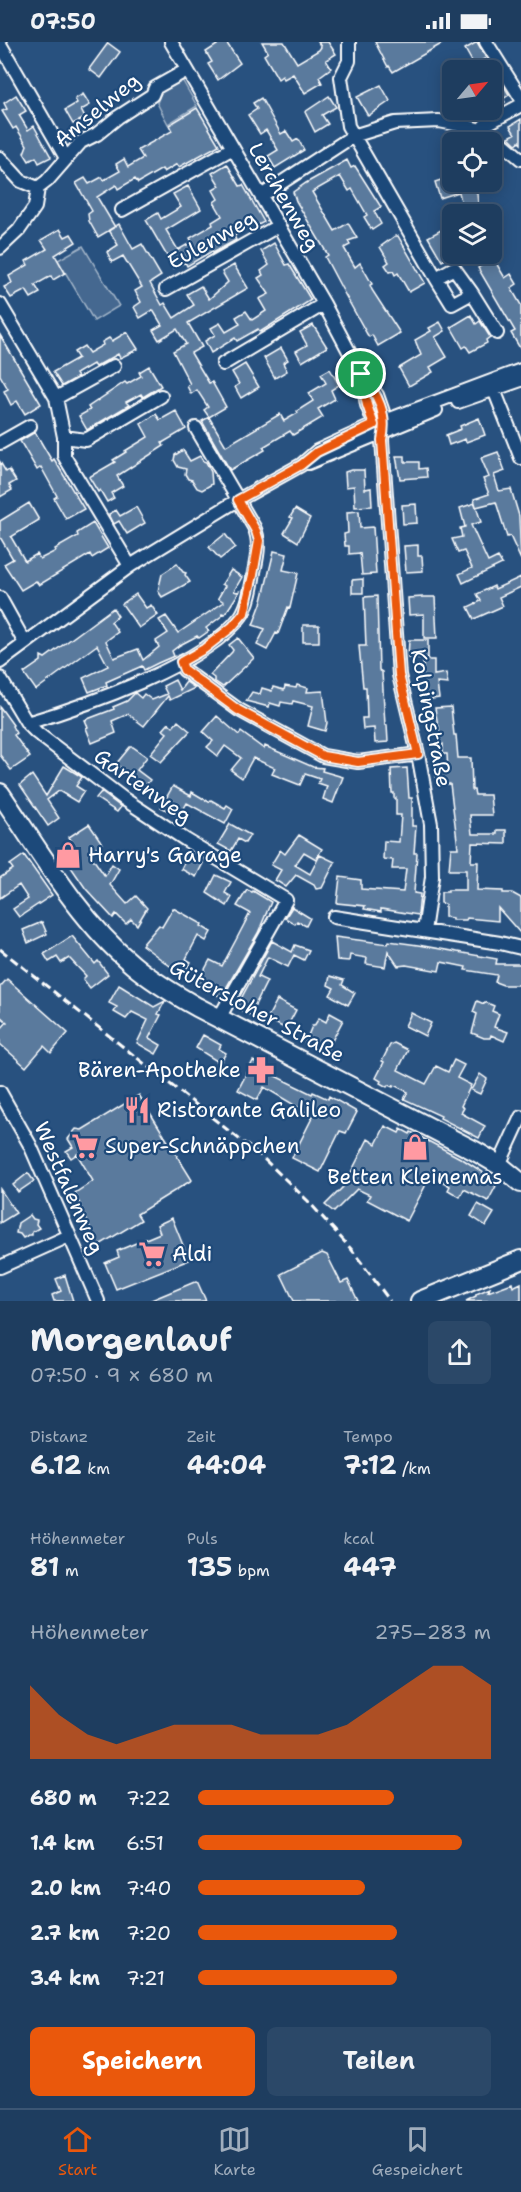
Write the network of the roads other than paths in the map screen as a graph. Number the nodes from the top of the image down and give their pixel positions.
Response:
1 (171, 42) edge
2 (349, 42) edge
3 (486, 42) edge
4 (0, 44) edge
5 (187, 70) junction
6 (521, 98) edge
7 (521, 105) edge
8 (481, 130) junction
9 (353, 136) junction
10 (233, 148) junction
11 (0, 158) edge
12 (66, 158) junction
13 (521, 159) edge
14 (38, 188) junction
15 (261, 196) junction
16 (122, 210) dead end
17 (278, 226) junction
18 (0, 248) edge
19 (436, 278) junction
20 (166, 289) dead end
21 (472, 294) junction
22 (0, 304) edge
23 (324, 304) junction
24 (497, 333) dead end
25 (223, 364) dead end
26 (114, 366) dead end
27 (521, 370) edge
28 (521, 380) edge
29 (492, 385) junction
30 (161, 396) dead end
31 (56, 398) junction
32 (30, 426) dead end
33 (196, 428) dead end
34 (381, 430) junction
35 (64, 436) junction
36 (0, 443) edge
37 (521, 458) edge
38 (238, 500) junction
39 (130, 566) junction
40 (0, 598) edge
41 (25, 643) junction
42 (0, 662) edge
43 (181, 662) junction
44 (0, 678) edge
45 (27, 723) junction
46 (418, 754) junction
47 (0, 793) edge
48 (334, 917) dead end
49 (424, 931) junction
50 (521, 948) edge
51 (219, 1018) junction
52 (0, 1092) edge
53 (521, 1117) edge
54 (499, 1166) junction
55 (521, 1183) edge
56 (69, 1236) junction
57 (521, 1260) edge
58 (0, 1267) edge
59 (98, 1301) edge
60 (420, 1301) edge

1 - 5 street, Lerchenweg
2 - 9 street
3 - 6 street
4 - 12 street
5 - 10 street, Lerchenweg
5 - 12 street, Amselweg
7 - 8 street
8 - 9 street
8 - 13 street
9 - 15 street
9 - 19 street
10 - 15 street, Lerchenweg
10 - 16 street
11 - 14 street
12 - 14 street, Amselweg
14 - 18 street, Amselweg
15 - 17 street, Lerchenweg
17 - 20 street, Eulenweg
17 - 23 street, Lerchenweg
19 - 21 street
19 - 21 street
21 - 24 street
22 - 31 street
23 - 25 street
23 - 34 street, Lerchenweg
26 - 31 street
27 - 29 street
28 - 29 street
29 - 34 street
29 - 37 street
30 - 35 street
31 - 35 street
32 - 36 street
33 - 38 street
34 - 38 street
34 - 46 street, Kolpingstraße
35 - 39 street
38 - 39 street
38 - 43 street
39 - 41 street
40 - 41 street
41 - 42 street
43 - 45 street
43 - 46 street
44 - 45 street, Gartenweg
45 - 51 street, Gartenweg
46 - 49 street, Kolpingstraße
47 - 51 main road, Gütersloher Straße
48 - 49 street
49 - 50 street
51 - 54 main road, Gütersloher Straße
52 - 56 street, Westfalenweg
53 - 54 street
54 - 55 main road, Gütersloher Straße
56 - 58 street
56 - 59 street, Westfalenweg
57 - 60 main road

